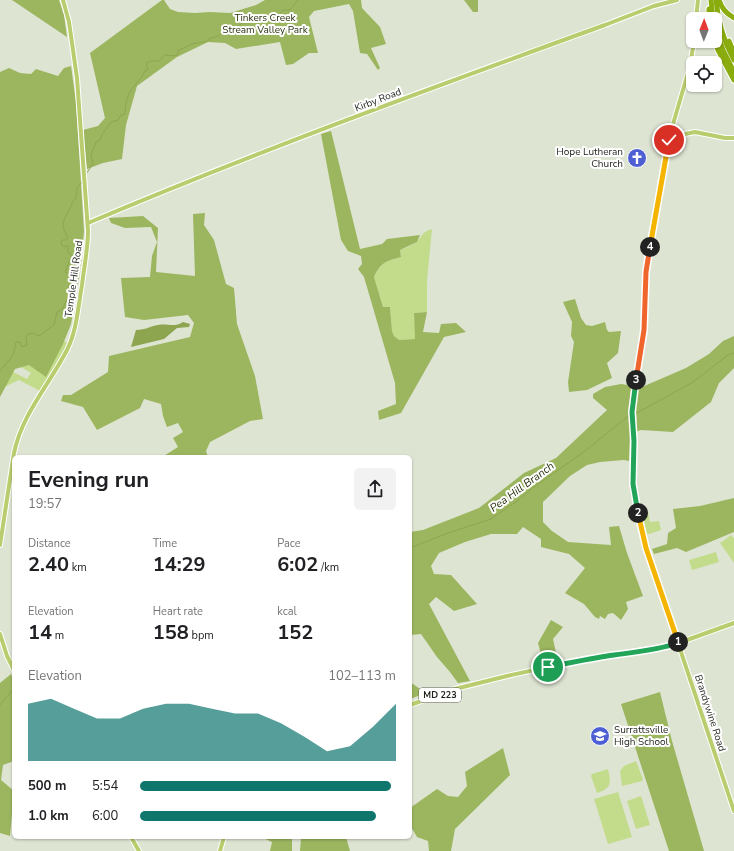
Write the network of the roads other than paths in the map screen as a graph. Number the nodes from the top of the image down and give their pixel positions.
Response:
1 (63, 0) edge
2 (677, 0) edge
3 (698, 0) edge
4 (709, 0) edge
5 (717, 2) edge
6 (697, 12) edge
7 (709, 12) edge
8 (712, 12) edge
9 (734, 18) edge
10 (722, 47) edge
11 (693, 48) edge
12 (717, 48) edge
13 (734, 53) edge
14 (734, 60) edge
15 (734, 72) edge
16 (734, 80) edge
17 (672, 125) junction
18 (681, 134) junction
19 (670, 137) junction
20 (734, 138) edge
21 (88, 223) junction
22 (14, 455) edge
23 (12, 466) edge
24 (0, 545) edge
25 (734, 623) edge
26 (0, 634) edge
27 (678, 643) junction
28 (12, 666) edge
29 (412, 704) edge
30 (734, 811) edge
31 (132, 839) edge
32 (223, 839) edge
33 (139, 851) edge
34 (220, 851) edge

1 - 21 main road, Temple Hill Road
2 - 21 main road, Kirby Road
3 - 6 main road
4 - 7 highway
4 - 8 highway
5 - 9 highway
5 - 13 highway
5 - 14 highway
10 - 15 highway
11 - 17 main road, Brandywine Road
12 - 16 highway
17 - 18 main road
17 - 19 main road, Brandywine Road
18 - 19 main road
18 - 20 main road
19 - 27 main road, Brandywine Road
21 - 22 main road, Temple Hill Road
23 - 24 main road, Temple Hill Road
25 - 27 main road, MD 223
26 - 28 main road
27 - 29 main road, MD 223
27 - 30 main road, Brandywine Road
31 - 33 main road
32 - 34 main road

